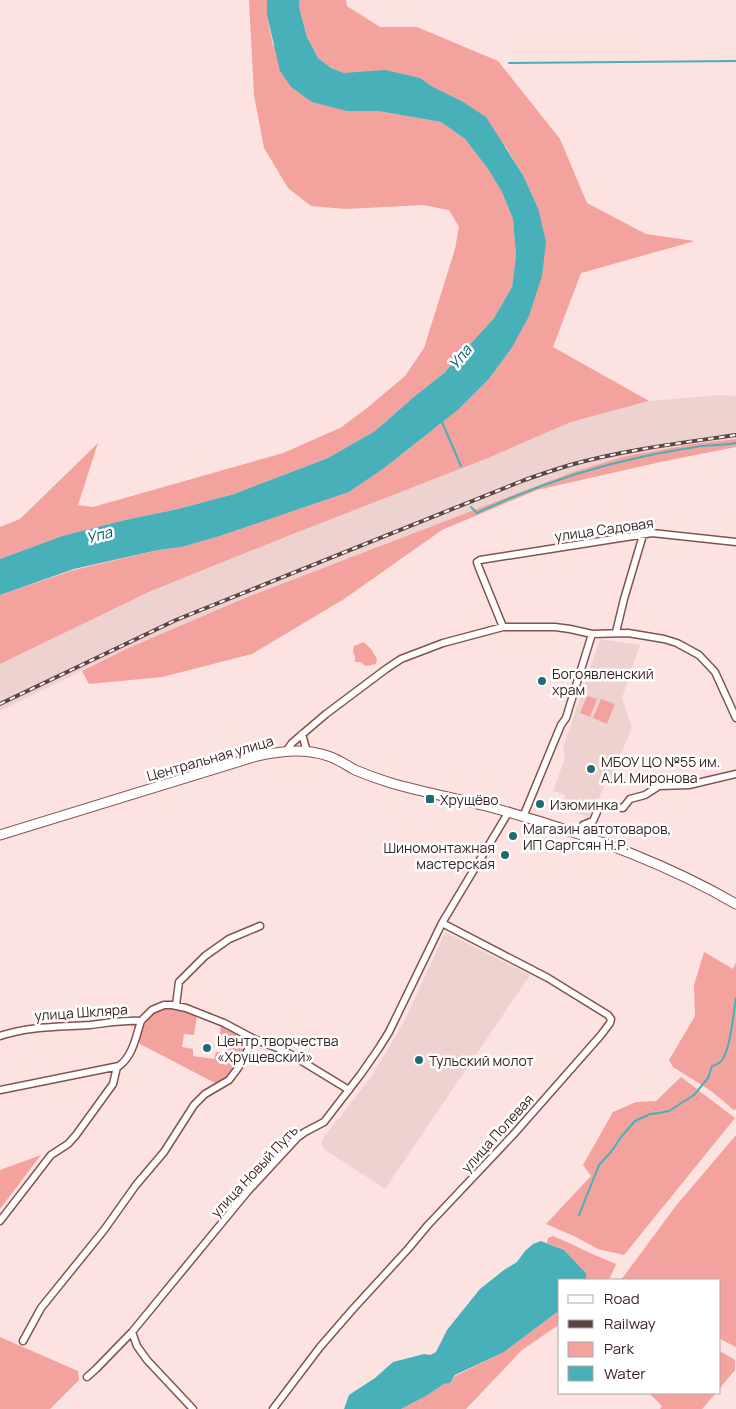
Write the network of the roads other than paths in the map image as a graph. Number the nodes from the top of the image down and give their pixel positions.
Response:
1 (643, 535) junction
2 (736, 542) edge
3 (502, 627) junction
4 (616, 632) junction
5 (592, 634) junction
6 (736, 718) edge
7 (302, 734) junction
8 (287, 750) junction
9 (307, 752) junction
10 (736, 774) edge
11 (508, 813) junction
12 (523, 817) junction
13 (0, 835) edge
14 (579, 835) junction
15 (736, 904) edge
16 (442, 923) junction
17 (260, 926) dead end
18 (176, 1005) junction
19 (140, 1021) junction
20 (0, 1036) edge
21 (254, 1039) junction
22 (117, 1067) junction
23 (0, 1090) edge
24 (350, 1090) junction
25 (0, 1221) edge
26 (132, 1332) junction
27 (22, 1341) dead end
28 (87, 1377) dead end
29 (193, 1409) edge
30 (273, 1409) edge

1 - 2 street, улица Садовая
1 - 3 street, улица Садовая
1 - 4 street
3 - 5 street
3 - 7 street
4 - 5 street
4 - 6 street
5 - 12 street
7 - 8 street
7 - 9 street
8 - 9 main road, Центральная улица
8 - 13 main road, Центральная улица
9 - 11 main road, Центральная улица
10 - 14 street
11 - 12 main road, Центральная улица
11 - 16 street, улица Новый Путь
12 - 14 main road, Центральная улица
14 - 15 main road, Центральная улица
16 - 24 street, улица Новый Путь
16 - 30 street, улица Полевая
17 - 18 street
18 - 19 street, улица Шкляра
18 - 21 street
19 - 20 street, улица Шкляра
19 - 22 street
21 - 24 street
21 - 27 street
22 - 23 street
22 - 25 street
24 - 26 street, улица Новый Путь
26 - 28 street, улица Новый Путь
26 - 29 street

